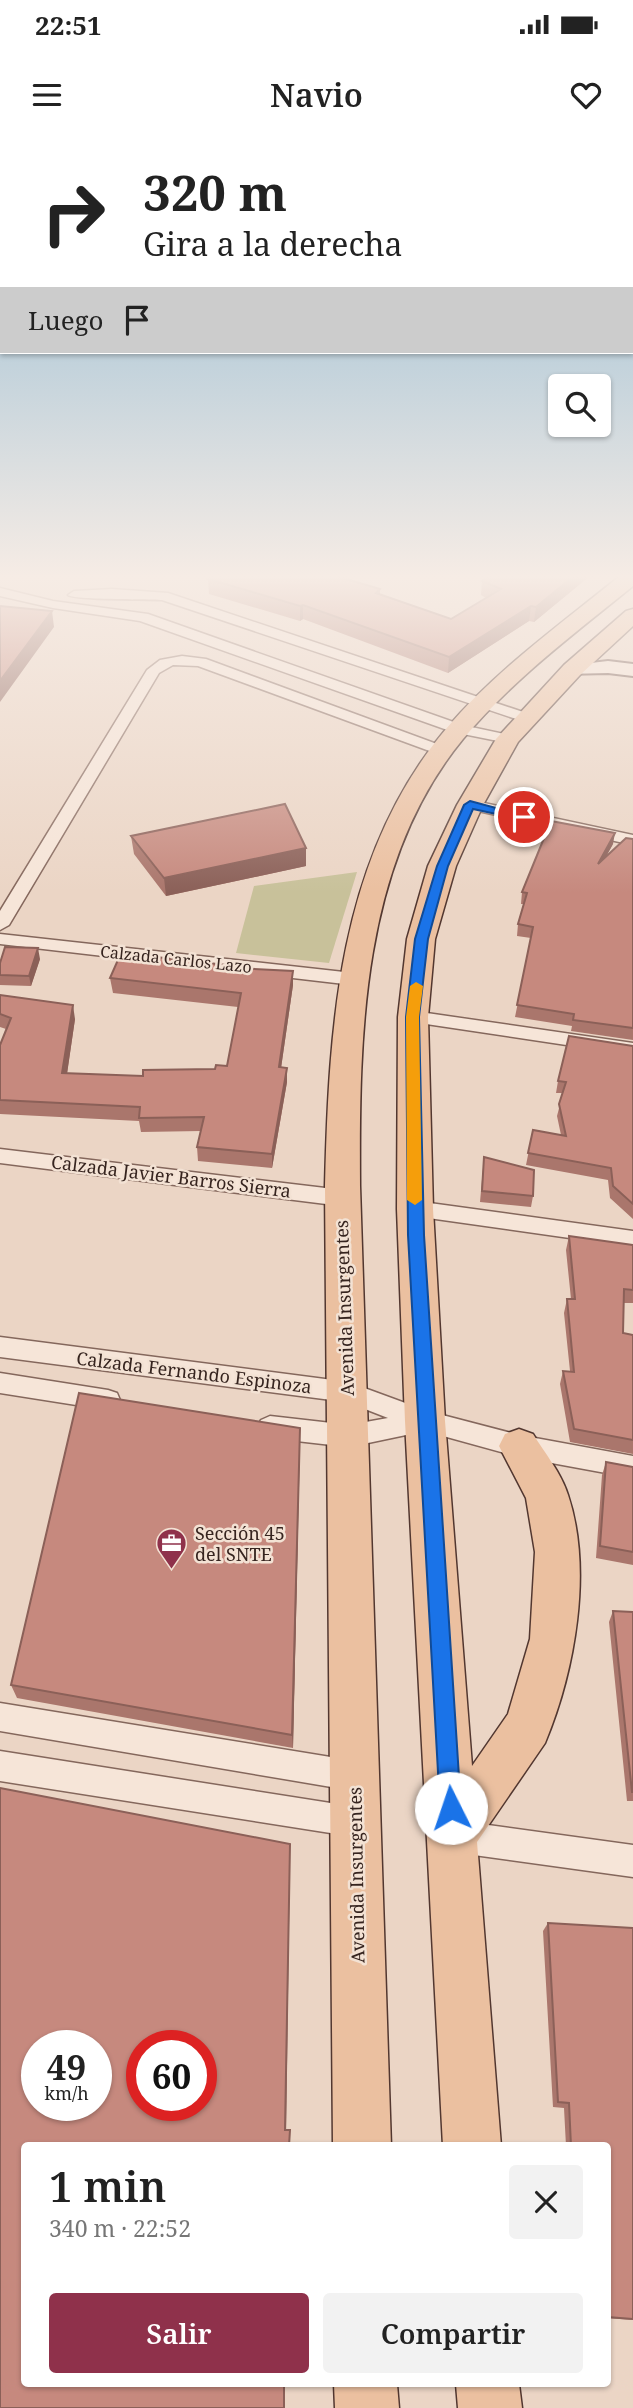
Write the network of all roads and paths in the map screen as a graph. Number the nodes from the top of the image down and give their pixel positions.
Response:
1 (147, 681) edge
2 (262, 681) edge
3 (303, 681) edge
4 (418, 681) edge
5 (507, 681) edge
6 (562, 681) edge
7 (482, 702) junction
8 (517, 729) junction
9 (449, 739) junction
10 (470, 805) junction
11 (633, 840) edge
12 (0, 925) edge
13 (0, 939) edge
14 (353, 979) junction
15 (413, 1017) junction
16 (633, 1049) edge
17 (0, 1156) edge
18 (342, 1198) junction
19 (415, 1209) junction
20 (633, 1239) edge
21 (0, 1347) edge
22 (0, 1383) edge
23 (132, 1404) edge
24 (348, 1414) junction
25 (425, 1421) junction
26 (251, 1424) edge
27 (519, 1446) junction
28 (633, 1467) edge
29 (0, 1717) edge
30 (0, 1766) edge
31 (356, 1799) junction
32 (452, 1836) junction
33 (633, 1861) edge
34 (362, 2142) edge
35 (472, 2142) edge
36 (366, 2387) edge
37 (488, 2387) edge
38 (367, 2408) edge
39 (490, 2408) edge

1 - 12 street
2 - 9 street
3 - 9 street
4 - 7 street
5 - 7 main road, Avenida Insurgentes
6 - 8 main road
7 - 8 street
7 - 9 main road, Avenida Insurgentes
8 - 9 street
8 - 10 main road
9 - 14 main road, Avenida Insurgentes
10 - 11 street
10 - 15 main road
13 - 14 street, Calzada Carlos Lazo
14 - 18 main road, Avenida Insurgentes
15 - 16 street
15 - 19 main road
17 - 18 street, Calzada Javier Barros Sierra
18 - 24 main road, Avenida Insurgentes
19 - 20 street
19 - 25 main road
21 - 24 street, Calzada Fernando Espinoza
22 - 23 street, Calzada Fernando Espinoza
24 - 25 street, Calzada Fernando Espinoza
24 - 25 street, Calzada Fernando Espinoza
24 - 26 street, Calzada Fernando Espinoza
24 - 31 main road, Avenida Insurgentes
25 - 27 street, Calzada Fernando Espinoza
25 - 32 main road
27 - 28 street, Calzada Fernando Espinoza
27 - 32 main road
29 - 31 street
30 - 31 street
31 - 34 main road, Avenida Insurgentes
32 - 33 street
32 - 35 main road
36 - 38 main road
37 - 39 main road

